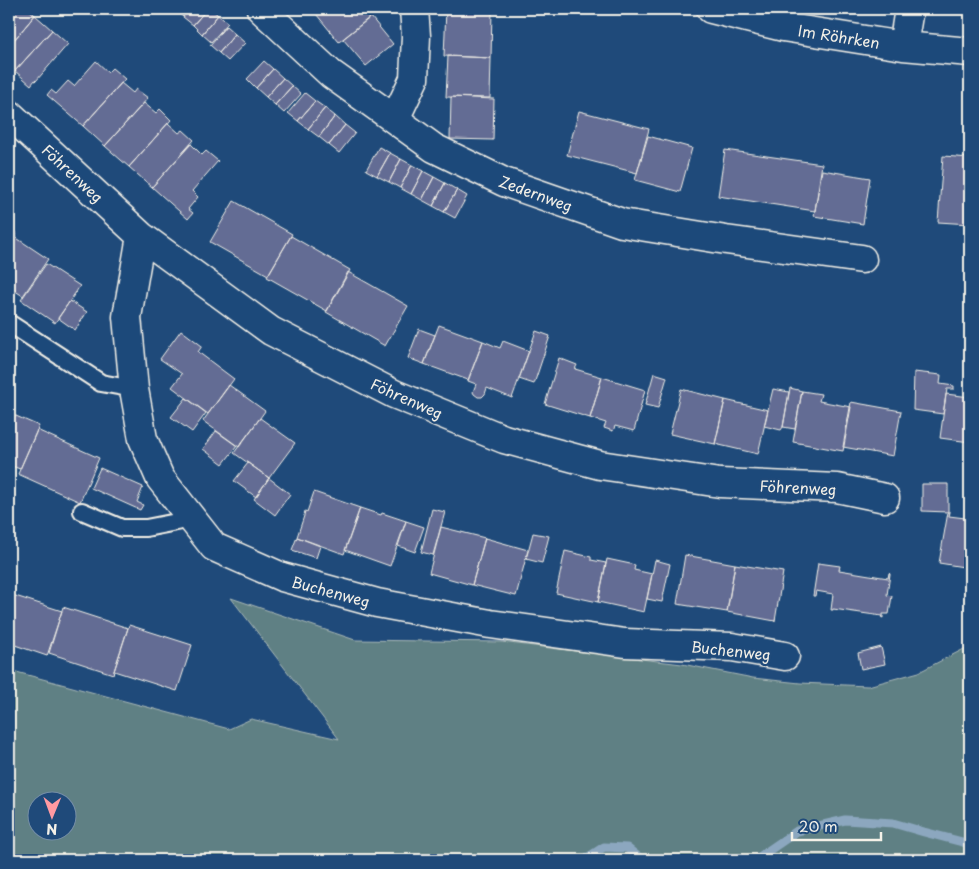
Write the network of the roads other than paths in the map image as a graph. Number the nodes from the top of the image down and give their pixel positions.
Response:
1 (262, 9) edge
2 (414, 9) edge
3 (711, 9) edge
4 (909, 9) edge
5 (903, 46) junction
6 (970, 52) edge
7 (9, 114) edge
8 (395, 120) junction
9 (142, 236) junction
10 (862, 259) dead end
11 (9, 323) edge
12 (134, 389) junction
13 (885, 498) dead end
14 (82, 512) dead end
15 (192, 519) junction
16 (785, 656) dead end

1 - 8 street, Zedernweg
2 - 8 street
3 - 5 street, Im Röhrken
4 - 5 street
5 - 6 street, Im Röhrken
7 - 9 street, Föhrenweg
8 - 10 street, Zedernweg
9 - 12 street, Buchenweg
9 - 13 street, Föhrenweg
11 - 12 lane
12 - 15 street, Buchenweg
14 - 15 lane
15 - 16 street, Buchenweg

